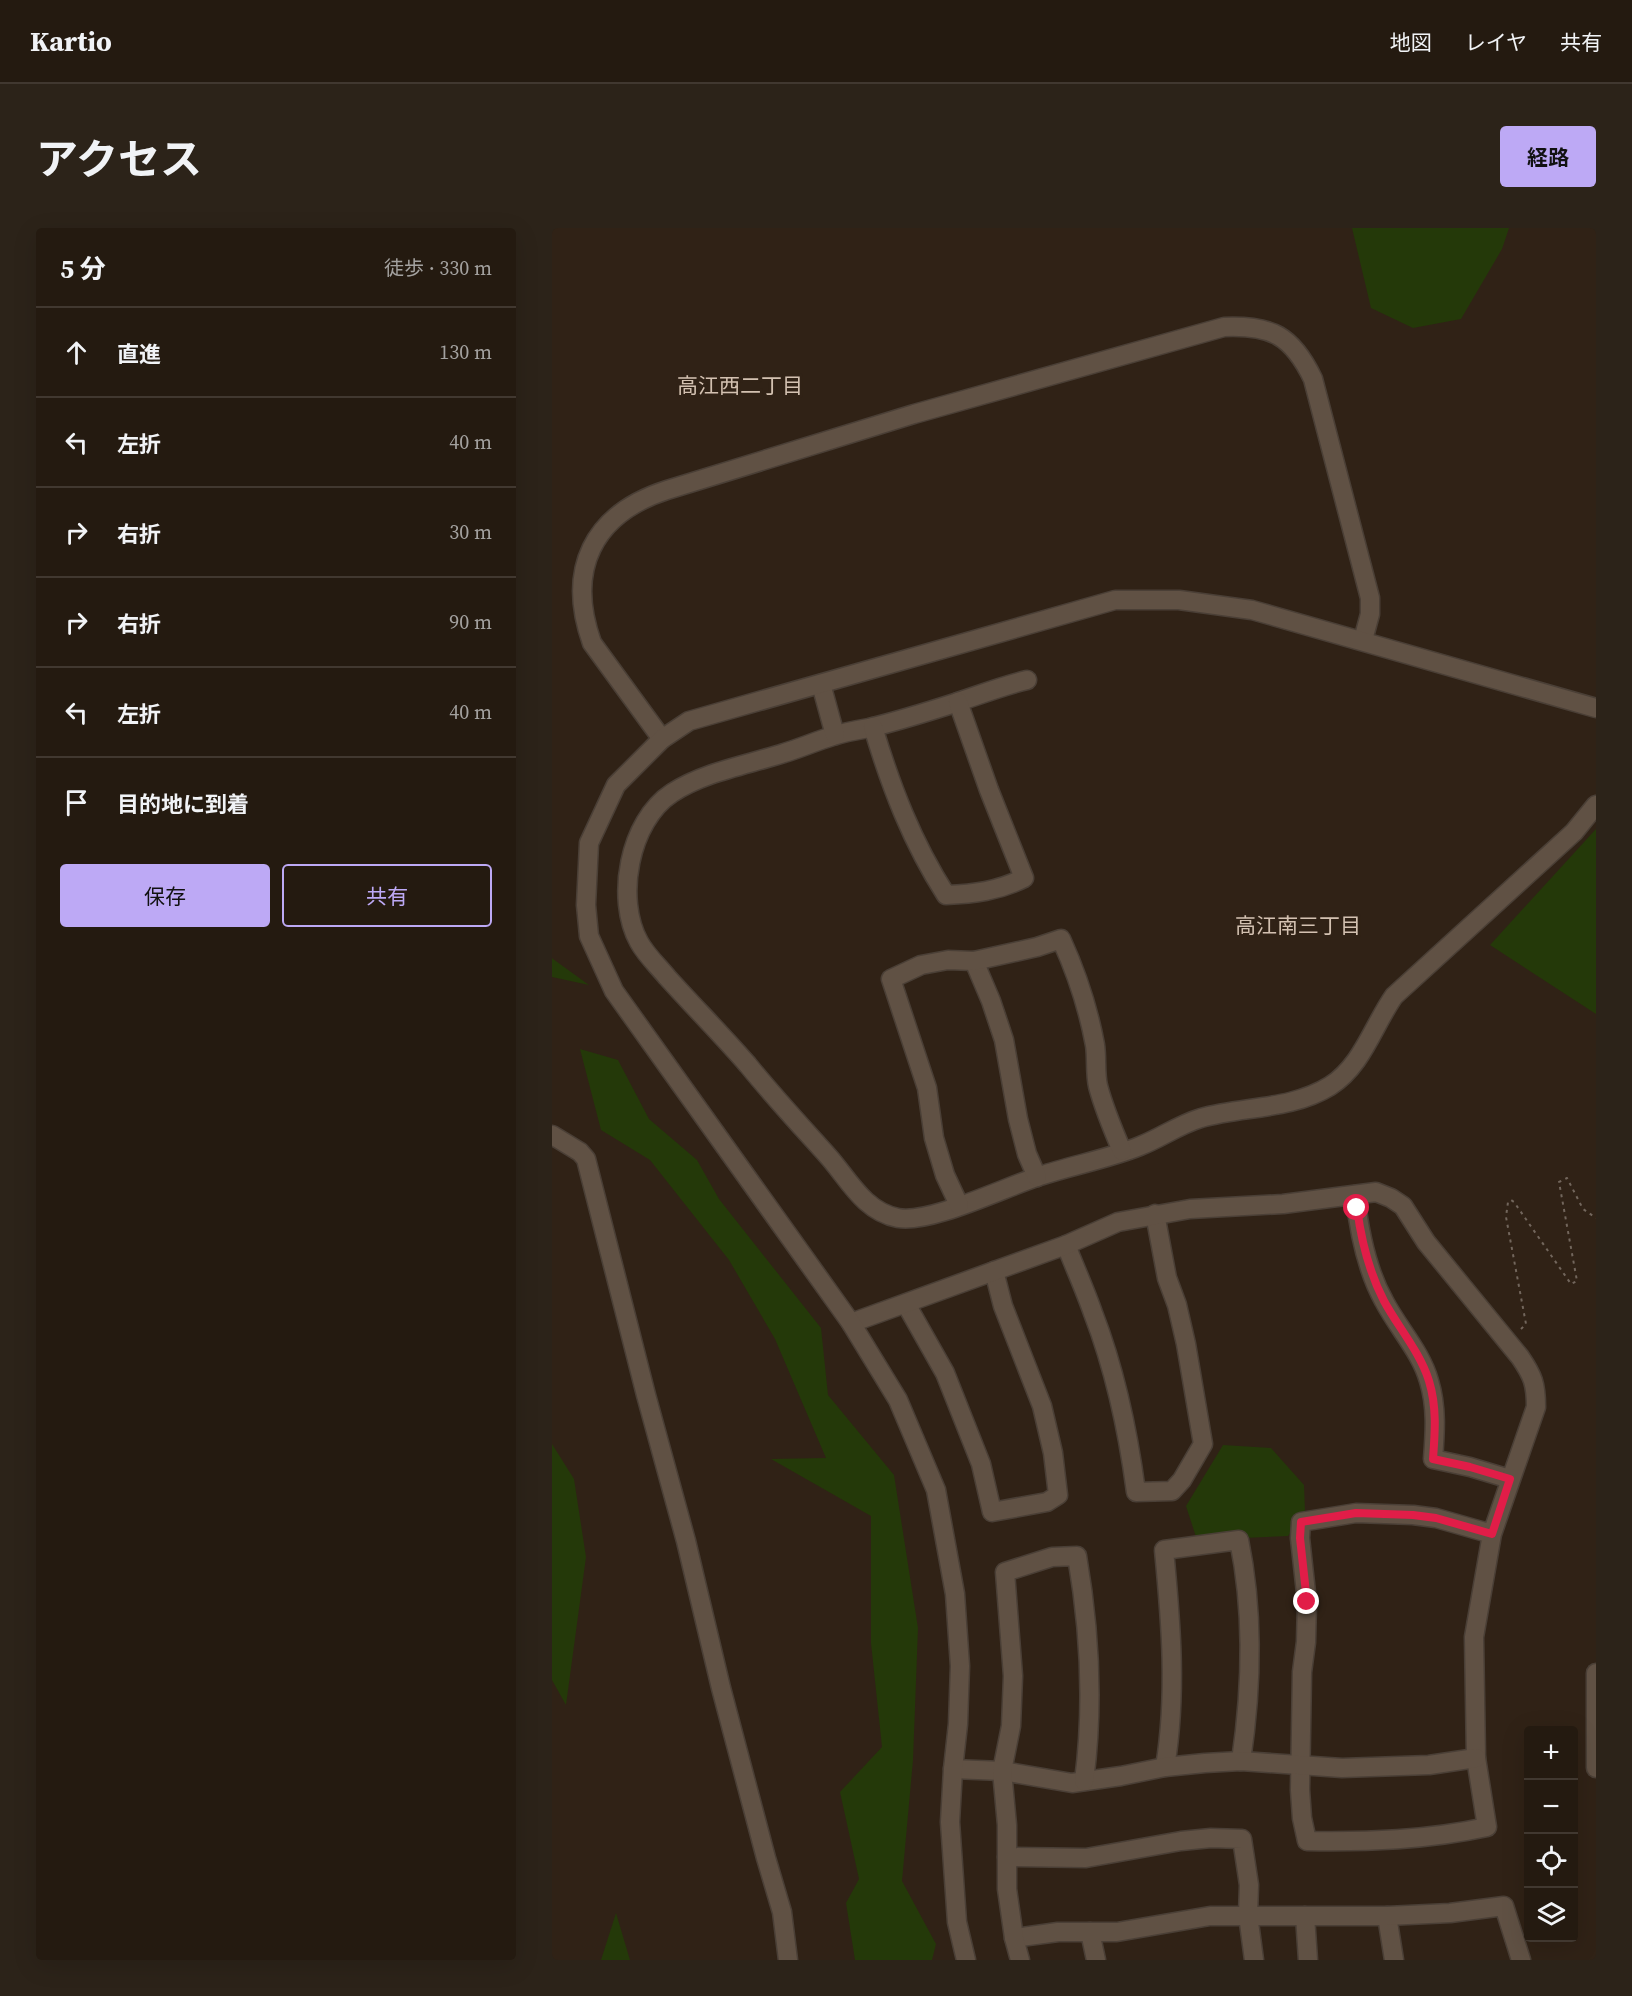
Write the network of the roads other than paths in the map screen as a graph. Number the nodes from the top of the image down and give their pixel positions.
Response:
1 (1363, 640) junction
2 (1027, 680) dead end
3 (821, 684) junction
4 (958, 702) junction
5 (1596, 708) edge
6 (873, 727) junction
7 (835, 735) junction
8 (662, 739) junction
9 (1596, 806) edge
10 (974, 961) junction
11 (552, 1135) edge
12 (1122, 1152) junction
13 (1037, 1177) junction
14 (1355, 1195) junction
15 (959, 1205) junction
16 (1155, 1214) junction
17 (1066, 1245) junction
18 (994, 1271) junction
19 (906, 1304) junction
20 (851, 1323) junction
21 (1510, 1479) junction
22 (1492, 1534) junction
23 (1596, 1673) edge
24 (1596, 1757) edge
25 (1476, 1758) junction
26 (1241, 1761) junction
27 (1301, 1766) junction
28 (1165, 1767) junction
29 (953, 1769) junction
30 (1002, 1771) junction
31 (1084, 1781) junction
32 (1007, 1857) junction
33 (1248, 1915) junction
34 (1305, 1916) junction
35 (1387, 1916) junction
36 (1090, 1932) junction
37 (1014, 1938) junction
38 (788, 1960) edge
39 (966, 1960) edge
40 (1020, 1960) edge
41 (1096, 1960) edge
42 (1254, 1960) edge
43 (1308, 1960) edge
44 (1394, 1960) edge
45 (1521, 1960) edge

1 - 3 street
1 - 5 street
1 - 8 street
2 - 4 street
3 - 7 street
3 - 8 street
4 - 6 street
4 - 6 street
6 - 7 street
7 - 15 street
8 - 20 street
9 - 12 street
10 - 12 street
10 - 13 street
10 - 15 street
11 - 38 street
12 - 13 street
13 - 15 street
14 - 16 street
14 - 21 street
14 - 21 street
16 - 17 street
16 - 17 street
17 - 18 street
18 - 19 street
18 - 19 street
19 - 20 street
20 - 29 street
21 - 22 street
22 - 25 street
22 - 27 street
23 - 24 street
25 - 27 street
25 - 27 street
26 - 27 street
26 - 28 street
26 - 28 street
28 - 31 street
29 - 30 street
29 - 39 street
30 - 31 street
30 - 31 street
30 - 32 street
32 - 33 street
32 - 37 street
33 - 34 street
33 - 36 street
33 - 42 street
34 - 35 street
34 - 43 street
35 - 44 street
35 - 45 street
36 - 37 street
36 - 41 street
37 - 40 street

